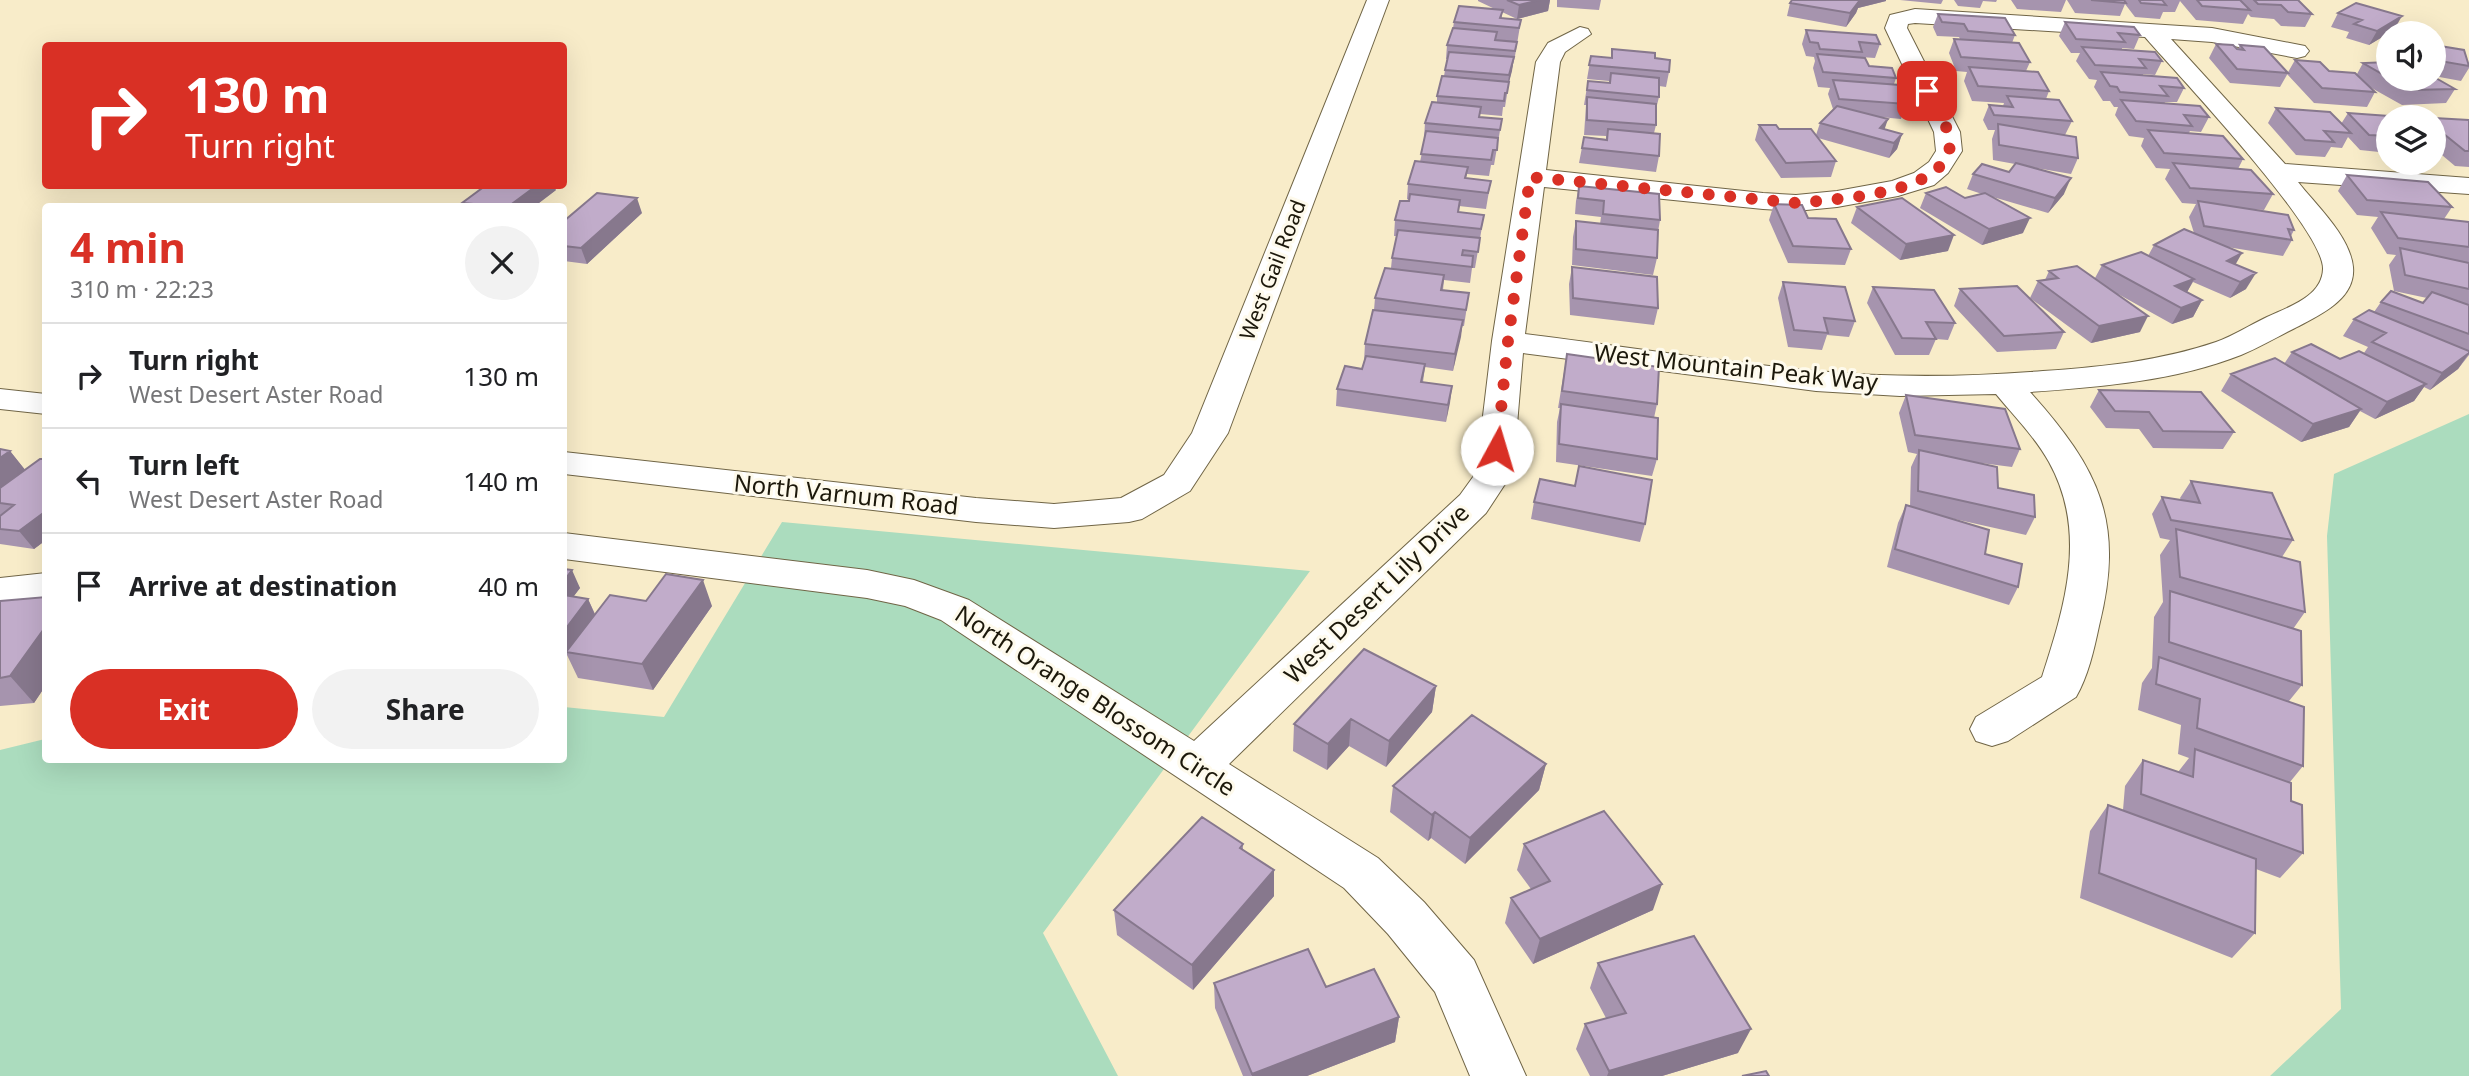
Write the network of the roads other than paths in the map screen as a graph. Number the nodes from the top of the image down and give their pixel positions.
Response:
1 (1378, 0) edge
2 (2152, 32) junction
3 (1580, 34) dead end
4 (2297, 51) dead end
5 (2277, 172) junction
6 (1530, 177) junction
7 (2469, 186) edge
8 (1508, 341) junction
9 (2006, 384) junction
10 (0, 399) edge
11 (42, 404) edge
12 (567, 463) edge
13 (1129, 510) joint
14 (567, 546) edge
15 (42, 587) edge
16 (0, 592) edge
17 (1992, 729) dead end
18 (1196, 765) junction
19 (1498, 1076) edge

1 - 13 street, West Gail Road
2 - 4 street
2 - 5 street, West Mountain Peak Way
2 - 6 street
3 - 6 street, West Desert Lily Drive
5 - 7 street
5 - 9 street, West Mountain Peak Way
6 - 8 street, West Desert Lily Drive
8 - 9 street, West Mountain Peak Way
8 - 18 street, West Desert Lily Drive
9 - 17 street
10 - 11 street
12 - 13 street, North Varnum Road
14 - 18 street, North Orange Blossom Circle
15 - 16 street
18 - 19 street, North Orange Blossom Circle

